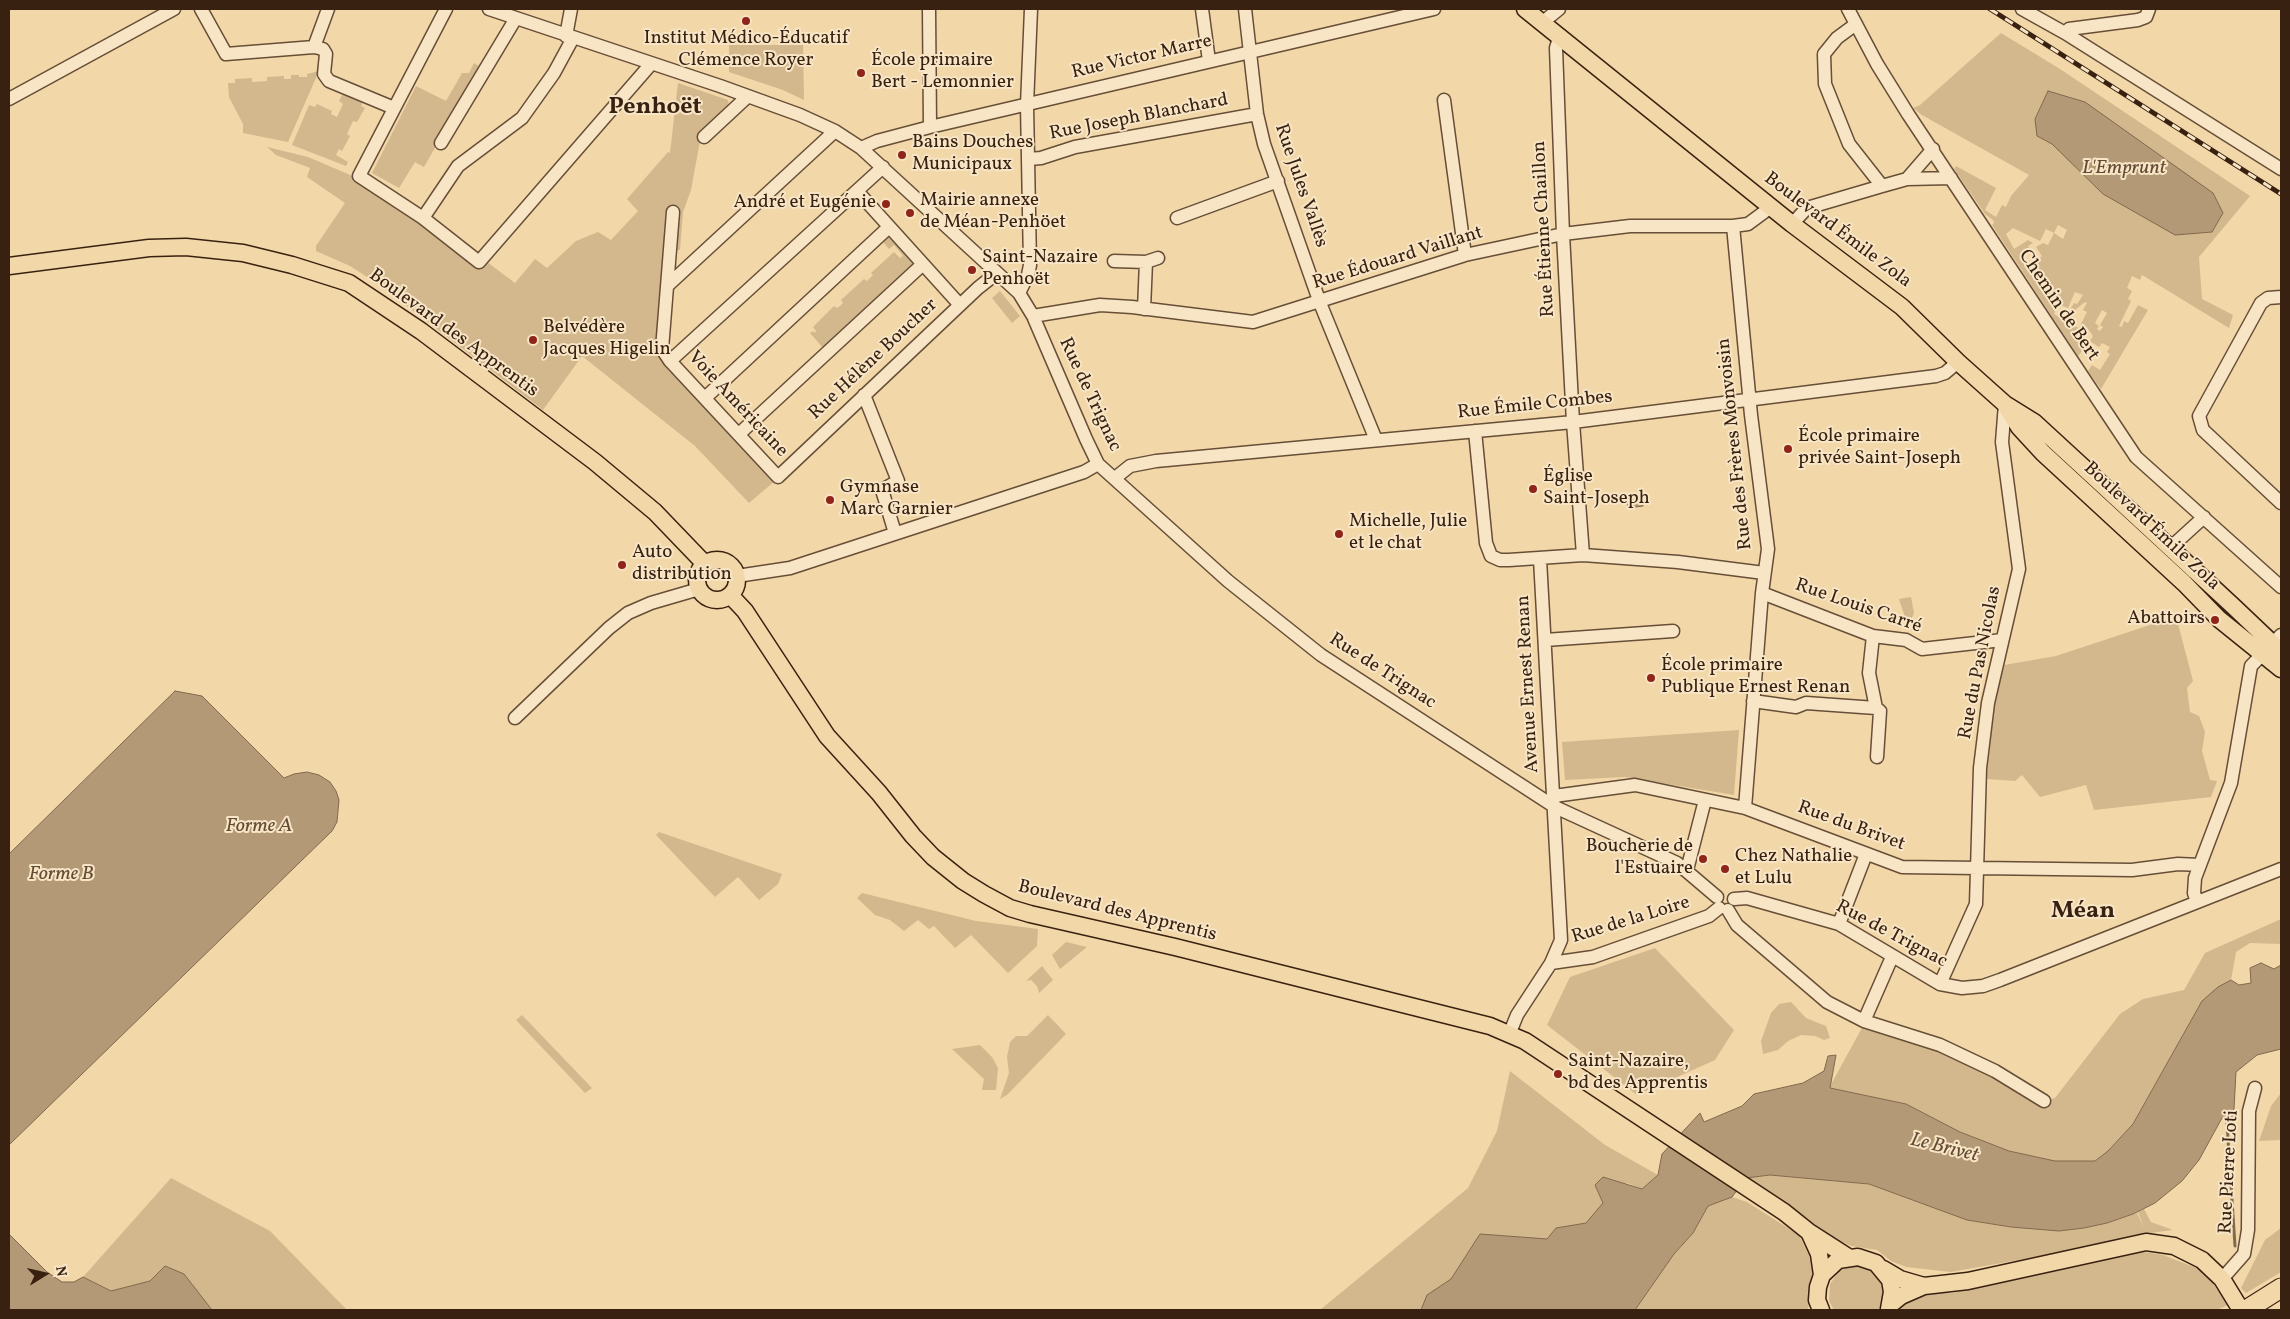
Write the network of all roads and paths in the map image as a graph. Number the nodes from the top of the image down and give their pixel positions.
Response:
1 (174, 9) edge
2 (201, 9) edge
3 (328, 9) edge
4 (446, 9) edge
5 (489, 9) edge
6 (571, 9) edge
7 (929, 9) edge
8 (1030, 9) edge
9 (1202, 9) edge
10 (1245, 9) edge
11 (1434, 9) edge
12 (1525, 9) edge
13 (1559, 9) edge
14 (1848, 9) edge
15 (2022, 9) edge
16 (2149, 9) edge
17 (516, 18) junction
18 (1543, 22) junction
19 (1856, 24) junction
20 (2065, 33) junction
21 (1560, 36) junction
22 (570, 37) junction
23 (314, 47) junction
24 (1251, 51) junction
25 (1209, 61) junction
26 (651, 64) junction
27 (747, 97) junction
28 (9, 100) edge
29 (1444, 100) dead end
30 (1027, 105) junction
31 (394, 108) junction
32 (1257, 114) junction
33 (930, 127) junction
34 (835, 131) junction
35 (704, 138) dead end
36 (441, 143) dead end
37 (861, 148) junction
38 (1933, 149) junction
39 (1028, 159) junction
40 (883, 167) junction
41 (2281, 169) edge
42 (1951, 178) junction
43 (1907, 180) junction
44 (1278, 181) junction
45 (1882, 186) junction
46 (857, 191) junction
47 (1771, 207) junction
48 (673, 212) dead end
49 (423, 218) junction
50 (1178, 218) dead end
51 (1792, 224) junction
52 (1733, 226) junction
53 (889, 227) junction
54 (1563, 234) junction
55 (1465, 254) junction
56 (1158, 258) dead end
57 (1114, 261) dead end
58 (1146, 262) junction
59 (923, 264) junction
60 (9, 266) edge
61 (997, 273) junction
62 (666, 286) junction
63 (1018, 293) junction
64 (2281, 296) edge
65 (1320, 302) junction
66 (960, 305) junction
67 (1144, 309) junction
68 (1033, 316) junction
69 (670, 361) junction
70 (1958, 362) junction
71 (864, 395) junction
72 (706, 397) junction
73 (1750, 399) junction
74 (2005, 404) junction
75 (1573, 422) junction
76 (1475, 431) junction
77 (739, 434) junction
78 (1376, 440) junction
79 (1098, 464) junction
80 (778, 477) joint
81 (1115, 478) junction
82 (2281, 503) edge
83 (2204, 517) junction
84 (895, 533) junction
85 (2170, 548) junction
86 (1583, 556) junction
87 (1540, 559) junction
88 (705, 564) junction
89 (1764, 574) junction
90 (737, 576) junction
91 (2281, 587) edge
92 (699, 589) junction
93 (1762, 593) junction
94 (730, 596) junction
95 (1673, 631) dead end
96 (1873, 636) junction
97 (1545, 640) junction
98 (2002, 640) junction
99 (2274, 647) edge
100 (2281, 669) edge
101 (1753, 701) junction
102 (1876, 708) junction
103 (515, 718) dead end
104 (1877, 758) dead end
105 (1705, 800) junction
106 (1554, 802) junction
107 (1745, 808) junction
108 (1866, 854) junction
109 (2200, 865) junction
110 (1977, 867) junction
111 (2281, 869) edge
112 (1687, 870) junction
113 (2197, 902) junction
114 (1721, 905) junction
115 (1839, 924) junction
116 (1892, 957) junction
117 (1551, 963) junction
118 (1940, 984) junction
119 (1864, 1021) junction
120 (1509, 1035) junction
121 (2255, 1088) dead end
122 (2044, 1101) dead end
123 (1809, 1232) junction
124 (1848, 1257) junction
125 (1883, 1269) junction
126 (1822, 1275) junction
127 (2222, 1279) junction
128 (1924, 1286) junction
129 (2281, 1288) edge
130 (1890, 1307) edge
131 (2247, 1308) edge
132 (1821, 1310) edge

1 - 28 street
2 - 23 street
3 - 23 street
4 - 31 street
5 - 17 street, Rue de Trignac
6 - 22 street
7 - 33 street
8 - 30 street
9 - 25 street
10 - 24 street, Rue Jules Vallès
11 - 24 street, Rue Victor Marre
12 - 18 main road, Boulevard Émile Zola
13 - 18 street
14 - 19 street, Chemin de Bert
15 - 20 street
16 - 20 street
17 - 22 street, Rue de Trignac
17 - 36 street
18 - 21 main road, Boulevard Émile Zola
19 - 38 street, Chemin de Bert
19 - 45 street
20 - 41 street
21 - 47 main road, Boulevard Émile Zola
21 - 54 street, Rue Étienne Chaillon
22 - 26 street, Rue de Trignac
22 - 49 street
23 - 31 street
24 - 25 street, Rue Victor Marre
24 - 32 street, Rue Jules Vallès
25 - 30 street, Rue Victor Marre
26 - 27 street, Rue de Trignac
26 - 49 street
27 - 34 street, Rue de Trignac
27 - 35 street
29 - 55 street
30 - 33 street, Rue Victor Marre
30 - 39 street
31 - 49 street
32 - 39 street, Rue Joseph Blanchard
32 - 44 street, Rue Jules Vallès
33 - 37 street, Rue Victor Marre
34 - 37 street, Rue de Trignac
34 - 62 street
37 - 40 street, Rue de Trignac
38 - 42 street, Chemin de Bert
38 - 43 street
39 - 63 street
40 - 46 street
40 - 61 street, Rue de Trignac
42 - 43 street
42 - 83 street, Chemin de Bert
43 - 45 street
44 - 50 street
44 - 65 street, Rue Jules Vallès
45 - 51 street
46 - 53 street
46 - 69 street
47 - 51 main road, Boulevard Émile Zola
47 - 52 street, Rue Édouard Vaillant
48 - 62 street, Voie Américaine
51 - 70 main road, Boulevard Émile Zola
52 - 54 street, Rue Édouard Vaillant
52 - 73 street, Rue des Frères Monvoisin
53 - 59 street
53 - 72 street
54 - 55 street, Rue Édouard Vaillant
54 - 75 street, Rue Étienne Chaillon
55 - 65 street, Rue Édouard Vaillant
56 - 58 street
57 - 58 street
58 - 67 street
59 - 66 street
59 - 77 street
60 - 88 main road, Boulevard des Apprentis
61 - 63 street, Rue de Trignac
61 - 66 street, Rue Hélène Boucher
62 - 69 street, Voie Américaine
63 - 68 street, Rue de Trignac
64 - 82 street
65 - 67 street, Rue Édouard Vaillant
65 - 78 street, Rue Jules Vallès
66 - 71 street, Rue Hélène Boucher
67 - 68 street, Rue Édouard Vaillant
68 - 79 street, Rue de Trignac
69 - 72 street, Voie Américaine
70 - 73 street, Rue Émile Combes
70 - 74 main road, Boulevard Émile Zola
71 - 80 street, Rue Hélène Boucher
71 - 84 street
72 - 77 street, Voie Américaine
73 - 75 street, Rue Émile Combes
73 - 89 street, Rue des Frères Monvoisin
74 - 85 main road, Boulevard Émile Zola
74 - 98 street, Rue du Pas Nicolas
74 - 99 main road, Boulevard Émile Zola
75 - 76 street, Rue Émile Combes
75 - 86 street, Rue Étienne Chaillon
76 - 78 street, Rue Émile Combes
76 - 87 street
77 - 80 street, Voie Américaine
78 - 81 street, Rue Émile Combes
79 - 81 street, Rue de Trignac
79 - 84 street
81 - 106 street, Rue de Trignac
83 - 85 street
83 - 91 street, Chemin de Bert
84 - 90 street
85 - 99 main road, Boulevard Émile Zola
86 - 87 street
86 - 89 street
87 - 97 street, Avenue Ernest Renan
88 - 90 main road
88 - 92 main road
89 - 93 street, Rue des Frères Monvoisin
90 - 94 main road
92 - 94 main road
92 - 103 street
93 - 96 street, Rue Louis Carré
93 - 101 street, Rue des Frères Monvoisin
94 - 120 main road, Boulevard des Apprentis
95 - 97 street
96 - 98 street, Rue Louis Carré
96 - 102 street
97 - 106 street, Avenue Ernest Renan
98 - 110 street, Rue du Pas Nicolas
99 - 100 main road, Boulevard Émile Zola
99 - 109 street
101 - 102 street
101 - 107 street, Rue des Frères Monvoisin
102 - 104 street
105 - 106 street, Rue du Brivet
105 - 107 street, Rue du Brivet
105 - 112 street
106 - 112 street, Rue de Trignac
106 - 117 street, Avenue Ernest Renan
107 - 108 street, Rue du Brivet
108 - 110 street, Rue du Brivet
108 - 115 street
109 - 110 street, Rue du Brivet
109 - 113 street
110 - 118 street, Rue du Pas Nicolas
111 - 113 street, Rue de Trignac
112 - 114 street, Rue de Trignac
113 - 118 street, Rue de Trignac
114 - 115 street, Rue de Trignac
114 - 117 street, Rue de la Loire
114 - 119 street, Rue de Trignac
115 - 116 street, Rue de Trignac
116 - 118 street, Rue de Trignac
116 - 119 street
117 - 120 street, Avenue Ernest Renan
119 - 122 street, Rue de Trignac
120 - 123 main road, Boulevard des Apprentis
121 - 127 street, Rue Pierre Loti
123 - 124 main road, Boulevard des Apprentis
123 - 126 main road
124 - 125 main road
124 - 126 main road
125 - 128 main road
125 - 130 main road
126 - 132 main road
127 - 128 main road
127 - 131 main road
128 - 130 main road
129 - 131 highway

